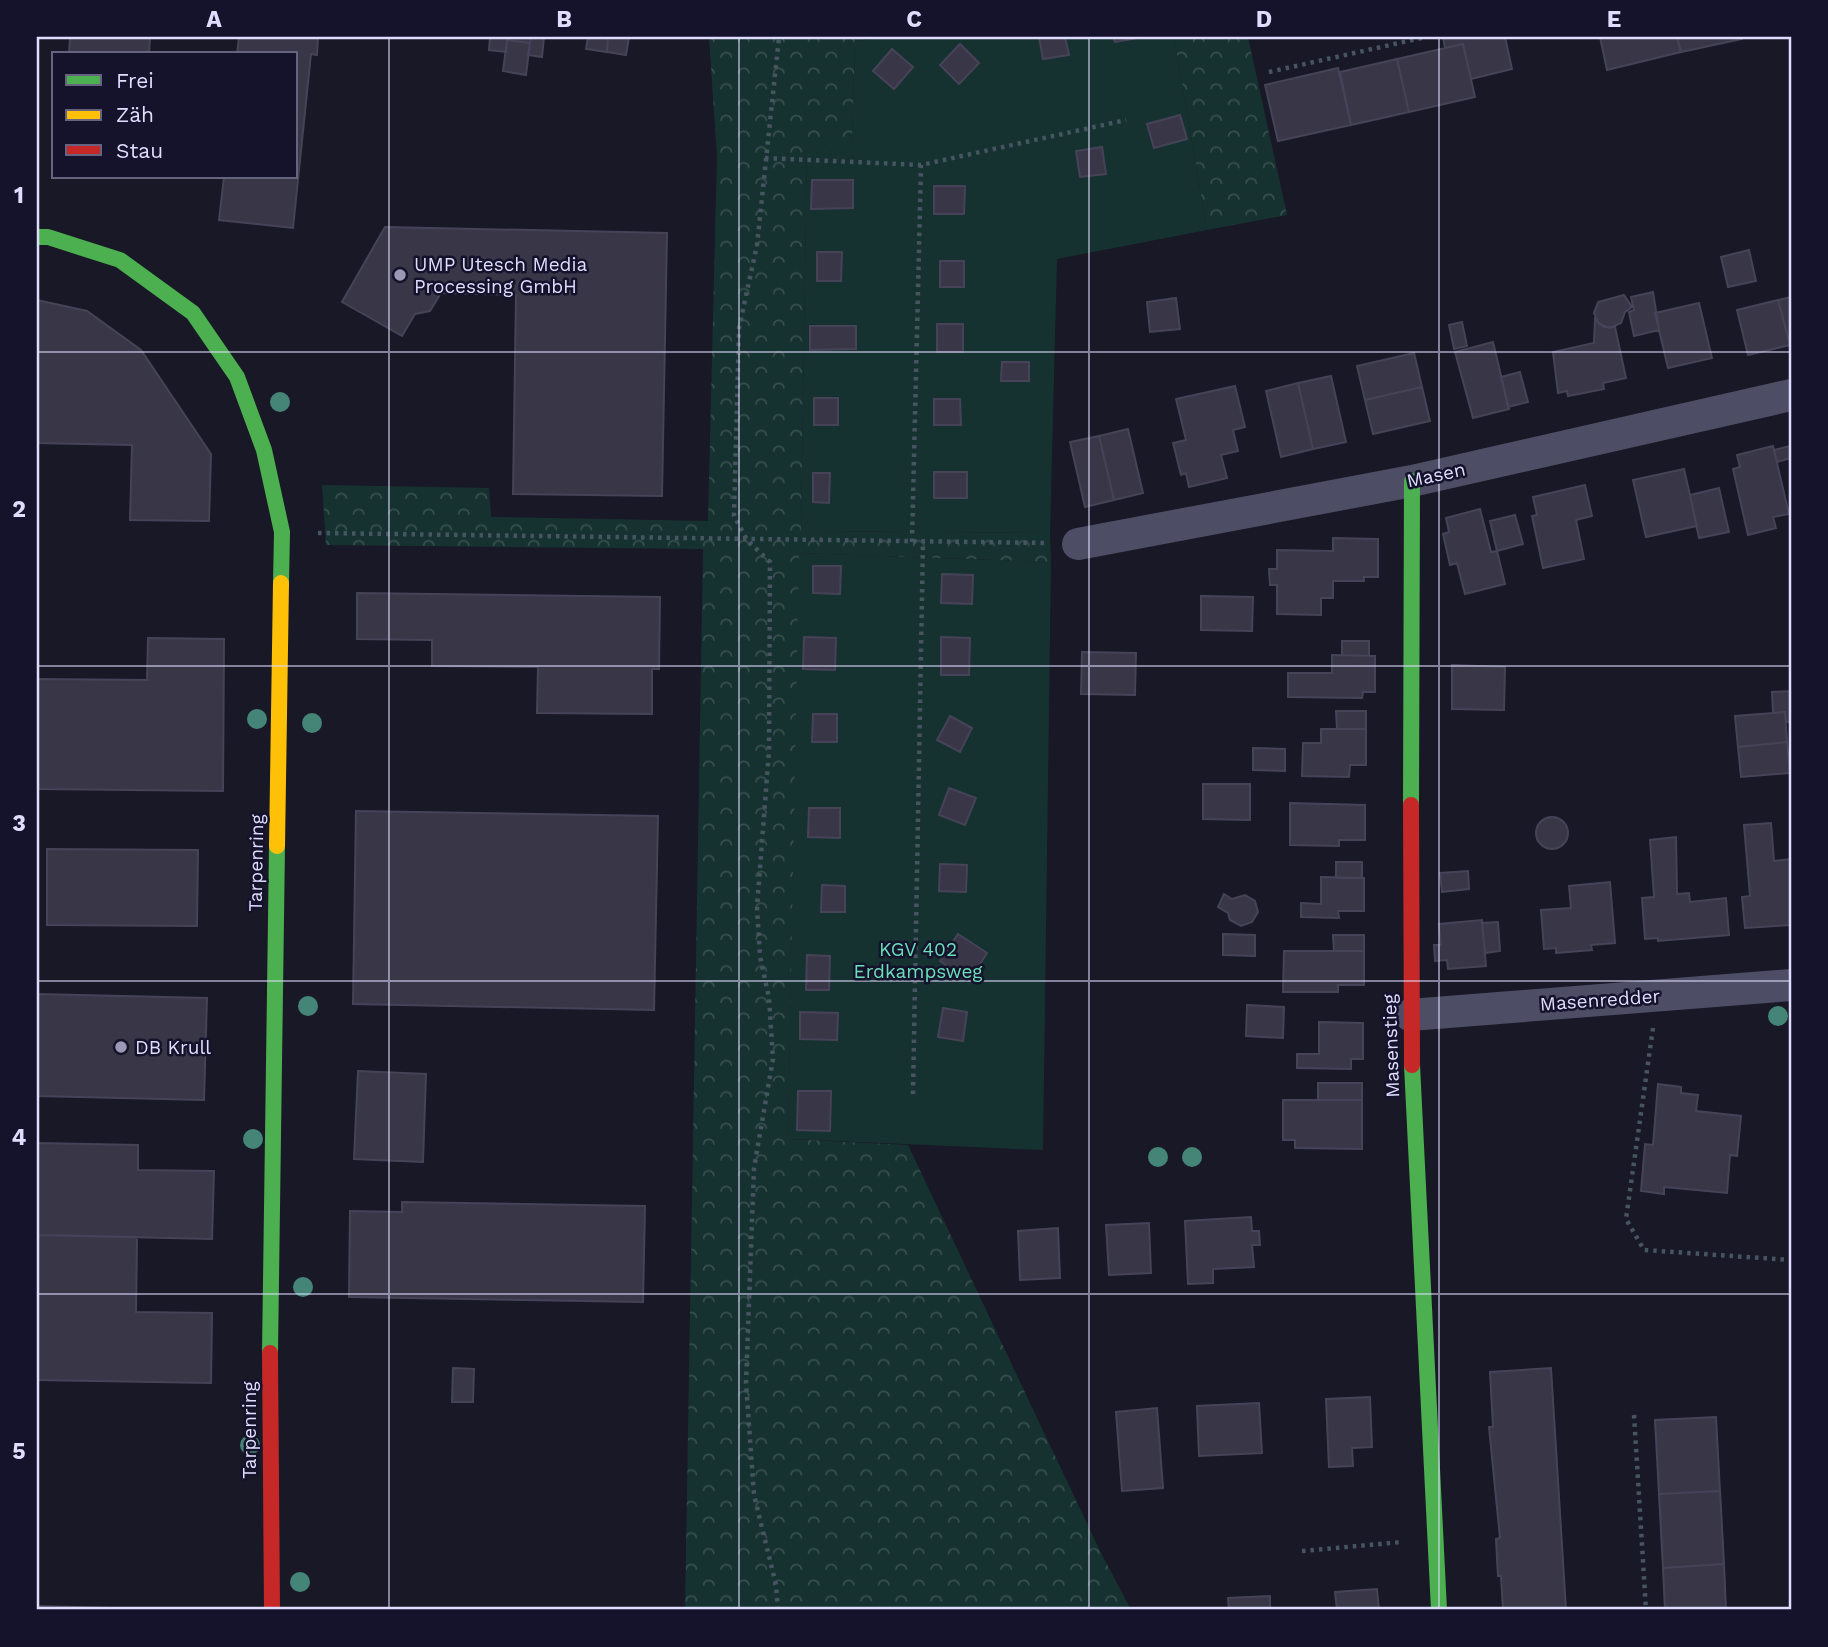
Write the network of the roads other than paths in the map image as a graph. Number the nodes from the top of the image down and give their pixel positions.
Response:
1 (37, 237) edge
2 (1791, 395) edge
3 (1412, 481) junction
4 (1078, 544) road end
5 (1791, 985) edge
6 (1410, 1015) junction
7 (272, 1610) edge
8 (1439, 1610) edge

1 - 7 street, Tarpenring
2 - 3 street, Masen
3 - 4 street, Masen
3 - 6 street, Masenstieg
5 - 6 street, Masenredder
6 - 8 street, Masenstieg

